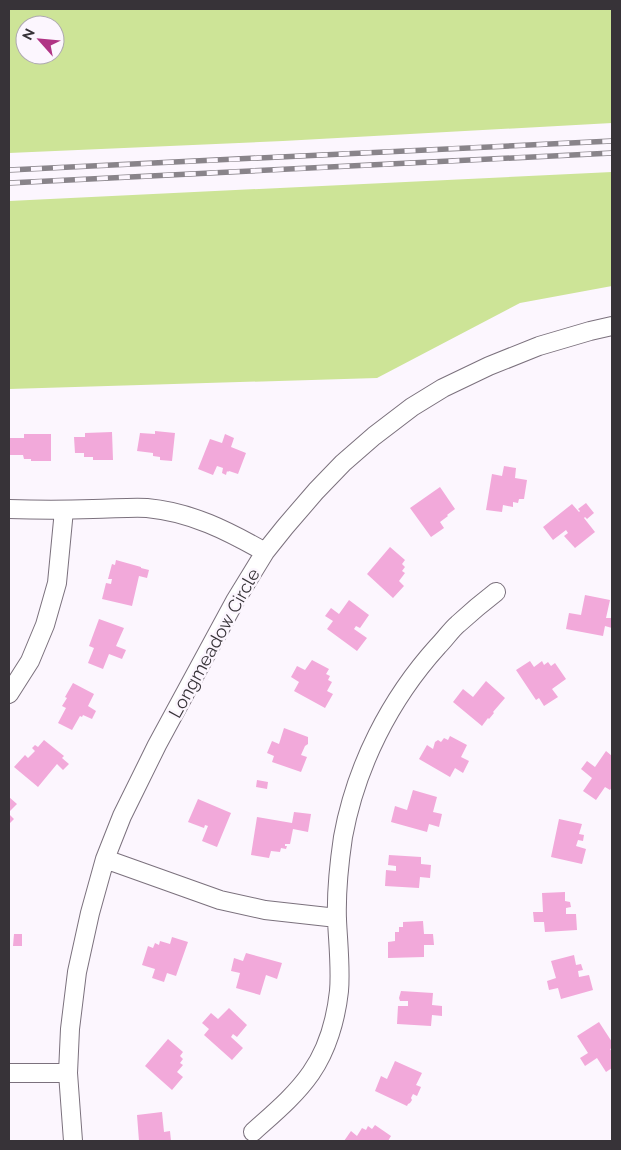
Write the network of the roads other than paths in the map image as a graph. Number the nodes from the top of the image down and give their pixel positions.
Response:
1 (612, 326) edge
2 (9, 510) edge
3 (64, 510) junction
4 (266, 552) junction
5 (496, 592) dead end
6 (9, 694) edge
7 (105, 859) junction
8 (337, 918) junction
9 (9, 1073) edge
10 (68, 1073) junction
11 (253, 1132) dead end
12 (73, 1141) edge

1 - 4 street, Longmeadow Circle
2 - 3 street
3 - 4 street
3 - 6 street
4 - 7 street, Longmeadow Circle
5 - 8 street
7 - 8 street
7 - 10 street, Longmeadow Circle
8 - 11 street
9 - 10 street
10 - 12 street, Longmeadow Circle

